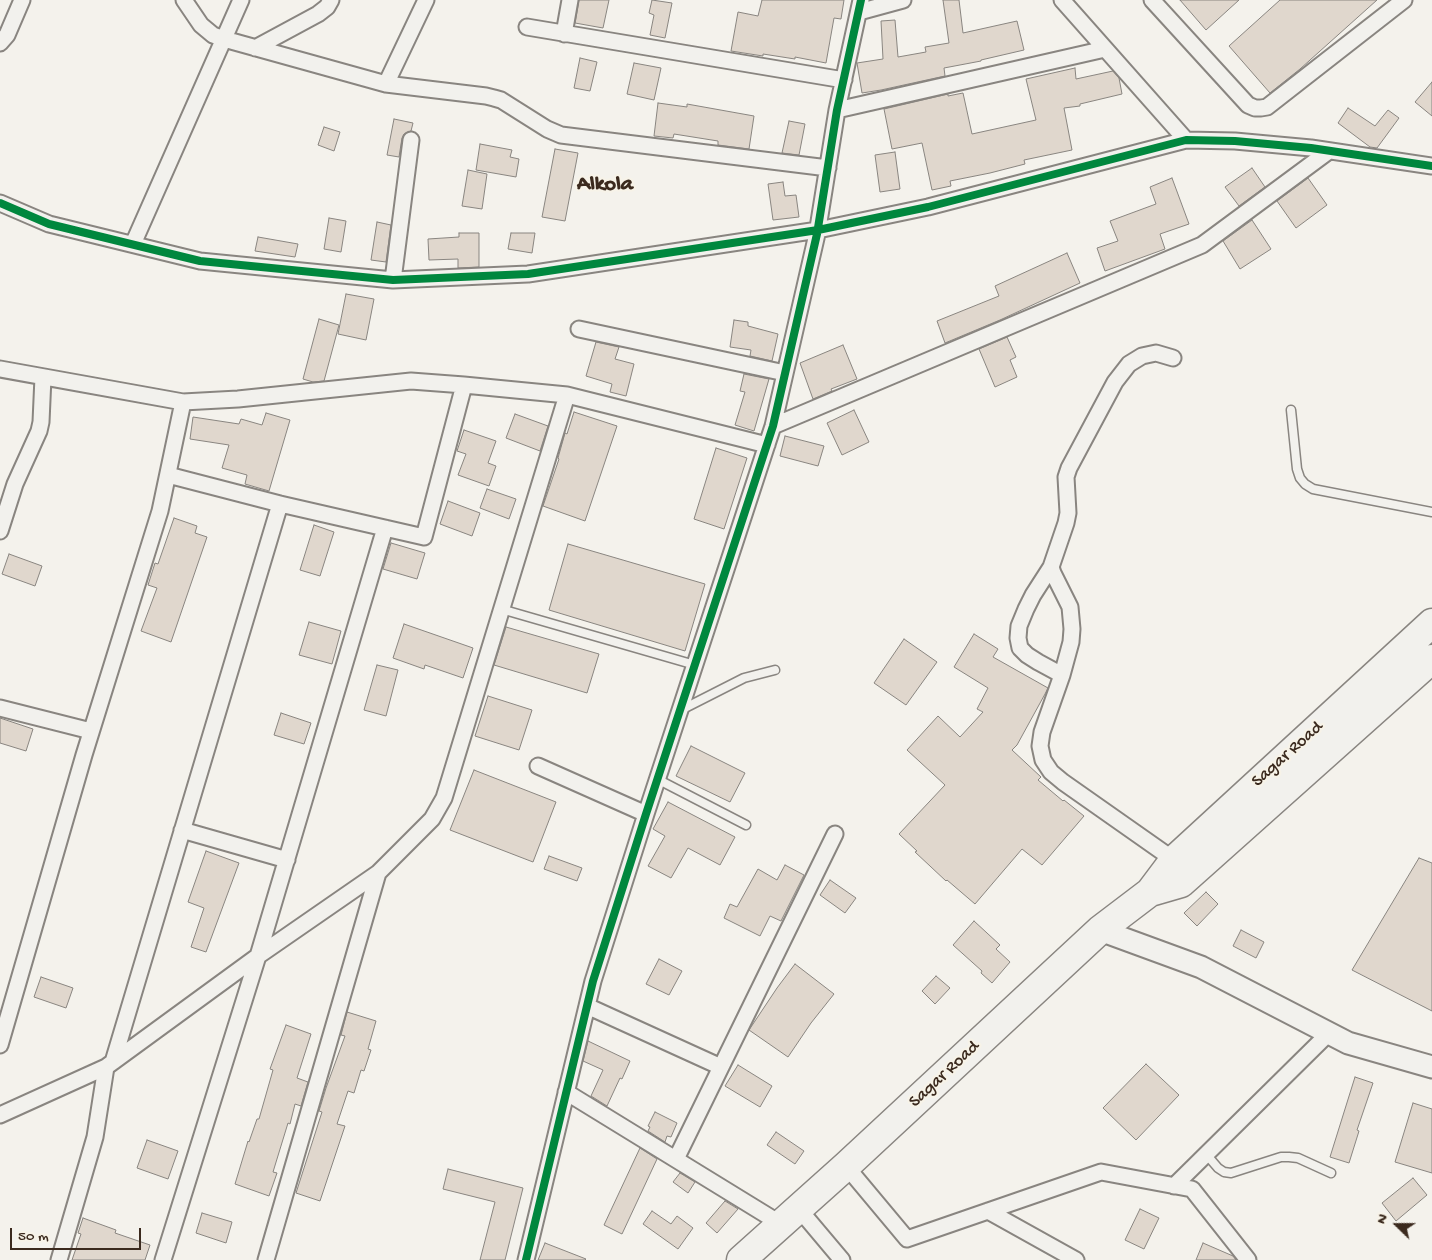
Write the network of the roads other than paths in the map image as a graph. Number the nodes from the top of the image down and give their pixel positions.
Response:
1 (22, 0) edge
2 (184, 0) edge
3 (241, 0) edge
4 (331, 0) edge
5 (426, 0) edge
6 (570, 0) edge
7 (903, 0) edge
8 (1062, 0) edge
9 (1152, 0) edge
10 (1404, 0) edge
11 (860, 6) edge
12 (527, 27) dead end
13 (564, 34) junction
14 (224, 39) junction
15 (1, 44) edge
16 (255, 48) junction
17 (1105, 48) junction
18 (844, 80) junction
19 (386, 84) junction
20 (837, 110) junction
21 (411, 140) dead end
22 (1186, 140) junction
23 (1329, 151) junction
24 (1432, 166) edge
25 (828, 168) junction
26 (0, 203) edge
27 (818, 230) junction
28 (133, 244) junction
29 (393, 280) junction
30 (579, 328) dead end
31 (1173, 358) dead end
32 (0, 369) edge
33 (786, 372) junction
34 (42, 377) junction
35 (464, 385) junction
36 (567, 394) junction
37 (183, 402) junction
38 (1291, 410) dead end
39 (773, 426) junction
40 (767, 445) junction
41 (168, 475) junction
42 (280, 504) junction
43 (1432, 512) edge
44 (385, 528) junction
45 (0, 531) edge
46 (1051, 567) junction
47 (501, 609) junction
48 (1432, 623) edge
49 (1432, 659) edge
50 (694, 665) junction
51 (775, 670) dead end
52 (1062, 675) junction
53 (0, 708) edge
54 (679, 711) junction
55 (91, 731) junction
56 (538, 766) dead end
57 (657, 779) junction
58 (646, 814) junction
59 (746, 825) dead end
60 (182, 830) junction
61 (835, 834) dead end
62 (287, 860) junction
63 (1174, 860) junction
64 (378, 872) junction
65 (1150, 892) junction
66 (1100, 930) junction
67 (258, 956) junction
68 (587, 1006) junction
69 (1329, 1033) junction
70 (0, 1045) edge
71 (109, 1064) junction
72 (721, 1067) junction
73 (1432, 1067) edge
74 (566, 1092) junction
75 (0, 1115) edge
76 (1206, 1154) junction
77 (676, 1159) junction
78 (846, 1166) junction
79 (1331, 1173) dead end
80 (1174, 1186) junction
81 (988, 1211) junction
82 (790, 1217) junction
83 (58, 1260) edge
84 (162, 1260) edge
85 (266, 1260) edge
86 (526, 1260) edge
87 (741, 1260) edge
88 (842, 1260) edge
89 (1076, 1260) edge
90 (1248, 1260) edge

1 - 15 street
2 - 14 street
3 - 14 street
4 - 16 street
5 - 19 street
6 - 13 street
7 - 11 street
8 - 17 street
9 - 10 street
11 - 18 street
12 - 13 street
13 - 18 street
14 - 16 street
14 - 28 street
16 - 19 street
17 - 20 street
17 - 22 street
18 - 20 street
19 - 25 street
20 - 25 street
21 - 29 street
22 - 23 street
22 - 27 street
23 - 24 street
23 - 39 street
25 - 27 street
26 - 28 street
27 - 29 street
27 - 33 street
28 - 29 street
30 - 33 street
31 - 46 street
32 - 34 street
33 - 39 street
34 - 37 street
34 - 45 street
35 - 36 street
35 - 37 street
35 - 44 street
36 - 40 street
36 - 47 street
37 - 41 street
38 - 43 lane
39 - 40 street
40 - 50 street
41 - 42 street
41 - 55 street
42 - 44 street
42 - 60 street
44 - 62 street
46 - 52 street
46 - 52 street
47 - 50 lane
47 - 64 street
48 - 63 highway, Sagar Road
49 - 65 highway, Sagar Road
50 - 54 street
51 - 54 lane
52 - 63 street
53 - 55 street
54 - 57 street
55 - 70 street
56 - 58 street
57 - 58 street
57 - 59 lane
58 - 68 street
60 - 62 street
60 - 71 street
61 - 72 street
62 - 67 street
63 - 65 highway, Sagar Road
64 - 67 street
64 - 85 street
65 - 66 highway, Sagar Road
66 - 69 main road
66 - 78 highway, Sagar Road
67 - 71 street
67 - 84 street
68 - 72 street
68 - 74 street
69 - 73 main road
69 - 76 street
71 - 75 street
71 - 83 street
72 - 77 street
74 - 77 street
74 - 86 street
76 - 79 lane
76 - 80 street
77 - 82 street
78 - 81 street
78 - 82 highway, Sagar Road
80 - 81 street
80 - 90 street
81 - 89 street
82 - 87 highway, Sagar Road
82 - 88 street

